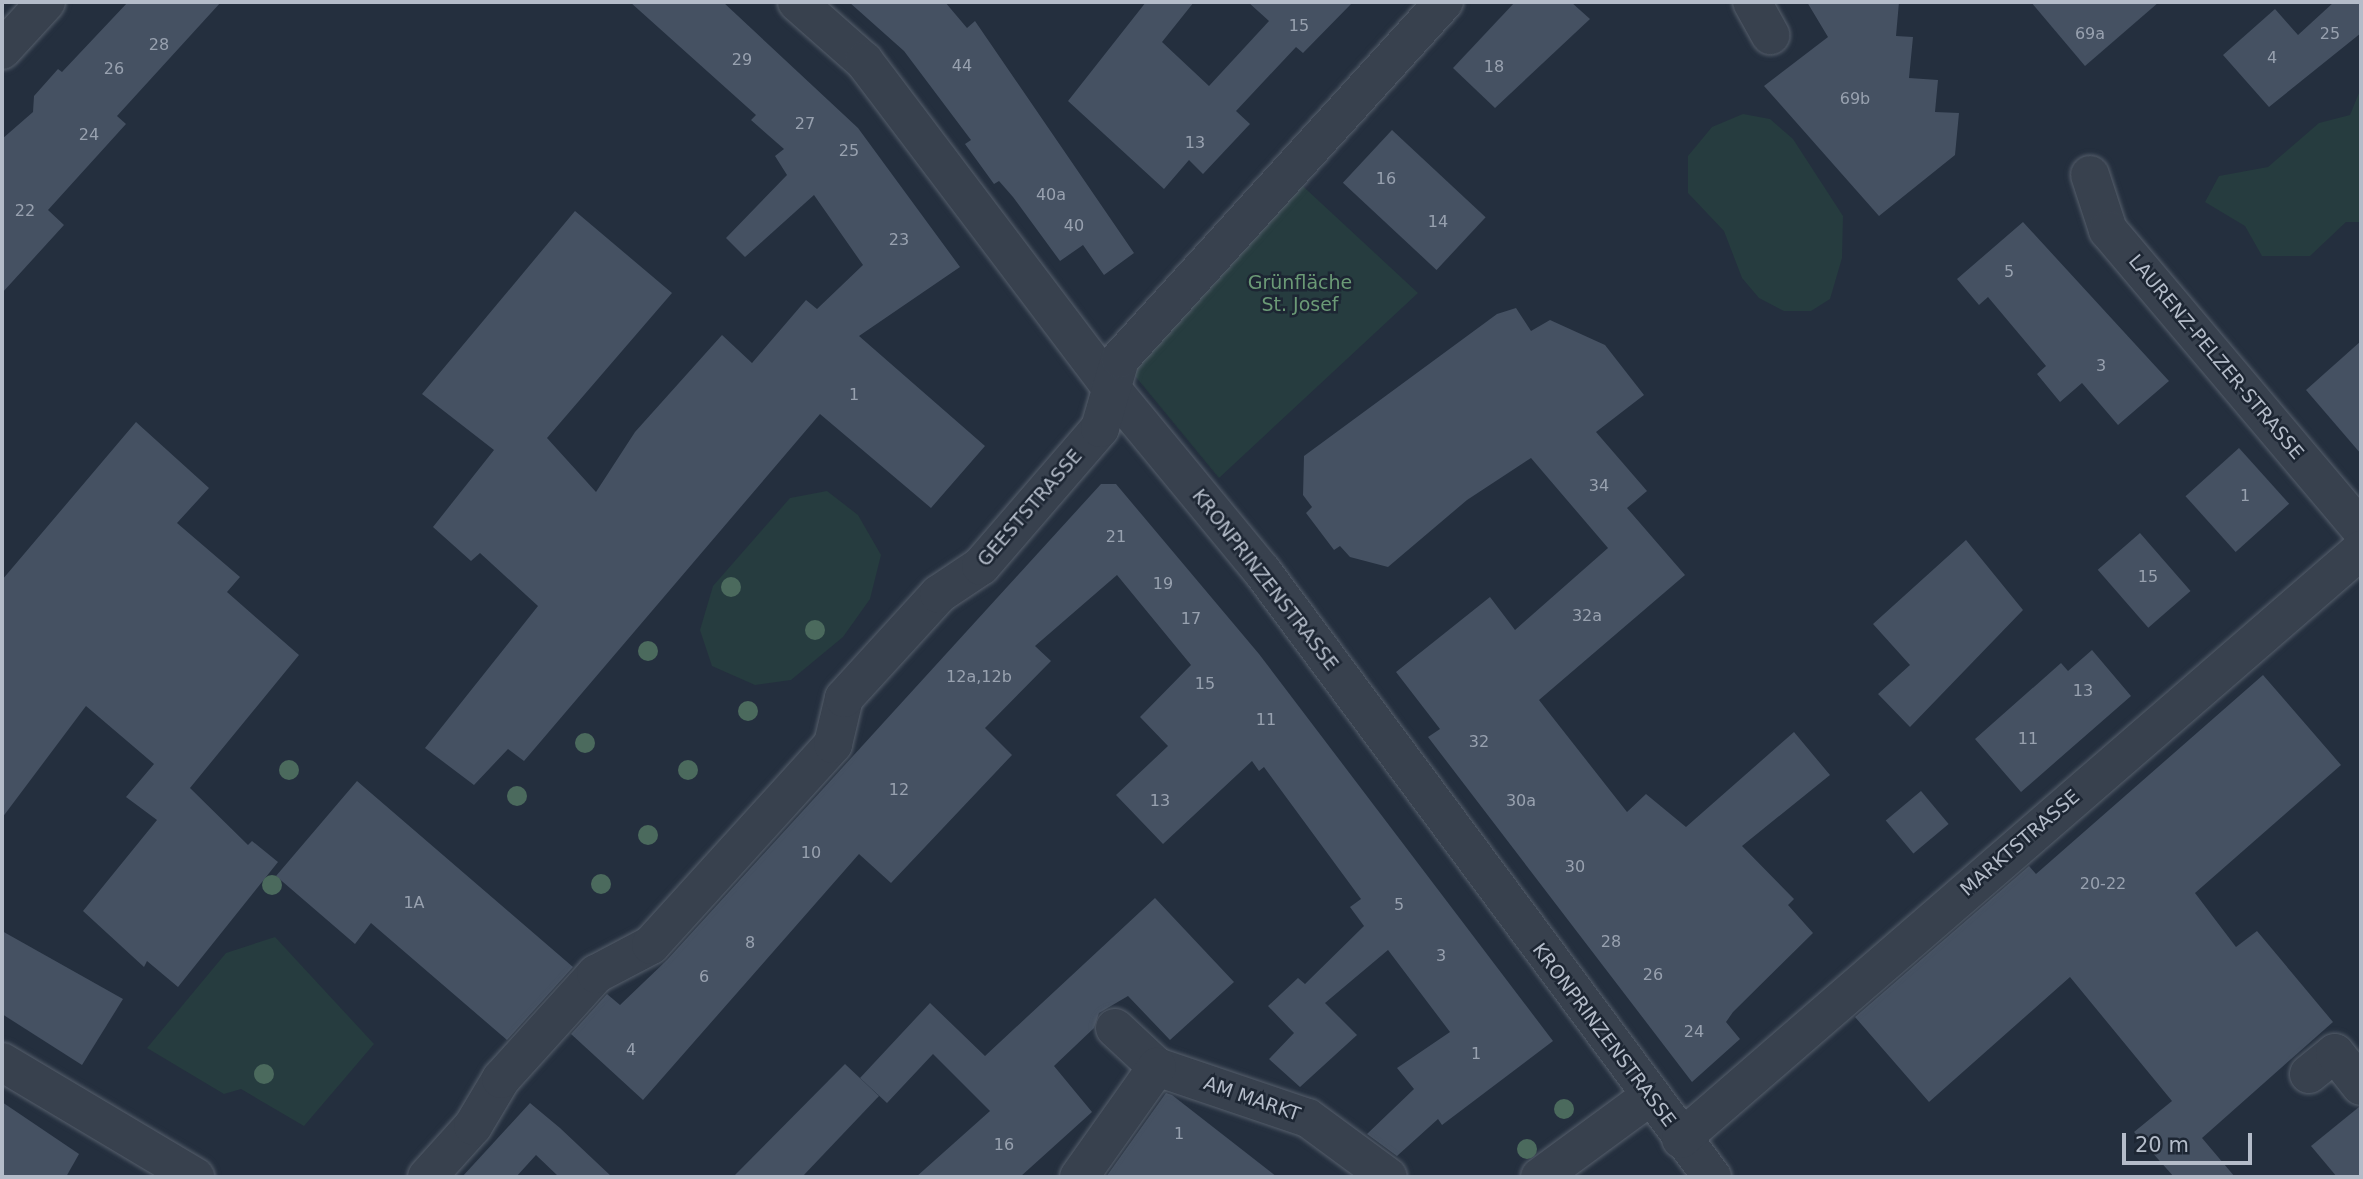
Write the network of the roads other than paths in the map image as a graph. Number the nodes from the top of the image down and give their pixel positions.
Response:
1 (46, 2) edge
2 (797, 2) edge
3 (1444, 2) edge
4 (1752, 2) edge
5 (1770, 35) dead end
6 (2, 50) edge
7 (2090, 175) dead end
8 (1111, 388) junction
9 (2361, 529) edge
10 (2361, 550) edge
11 (1115, 1028) dead end
12 (2, 1062) edge
13 (1157, 1067) junction
14 (2309, 1074) dead end
15 (2361, 1086) edge
16 (1649, 1097) junction
17 (1681, 1139) junction
18 (177, 1173) edge
19 (427, 1177) edge
20 (1079, 1177) edge
21 (1388, 1177) edge
22 (1540, 1177) edge
23 (1712, 1177) edge

1 - 6 street
2 - 8 street, KRONPRINZENSTRASSE
3 - 8 street, GEESTSTRASSE
4 - 5 street
7 - 9 street, LAURENZ-PELZER-STRASSE
8 - 16 street, KRONPRINZENSTRASSE
8 - 19 street, GEESTSTRASSE
10 - 17 street, MARKTSTRASSE
11 - 13 street, AM MARKT
12 - 18 street
13 - 20 street
13 - 21 street, AM MARKT
14 - 15 street
16 - 17 street, KRONPRINZENSTRASSE
16 - 22 street
17 - 23 street, KRONPRINZENSTRASSE

